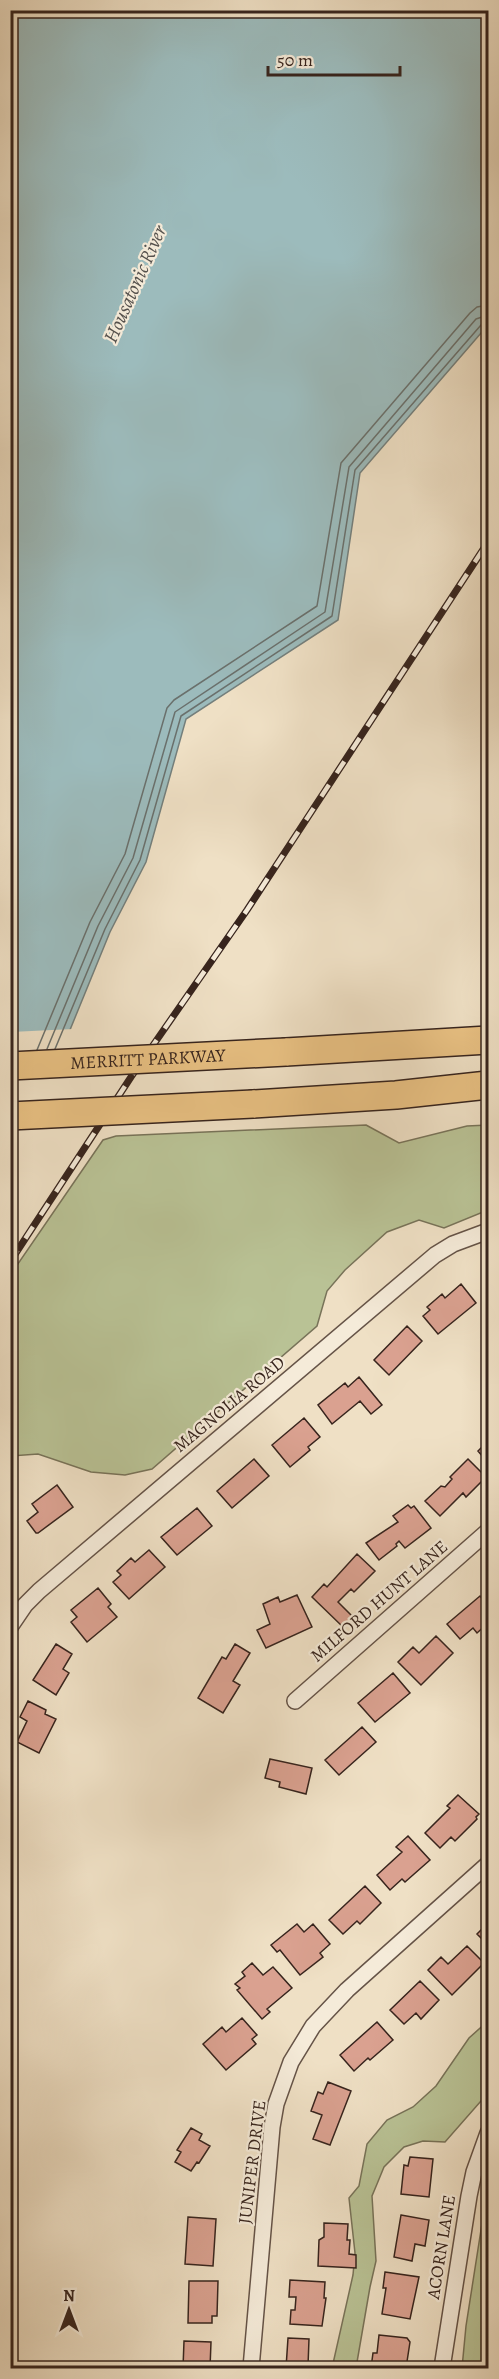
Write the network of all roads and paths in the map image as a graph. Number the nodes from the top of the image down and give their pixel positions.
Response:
1 (489, 1040) edge
2 (10, 1066) edge
3 (489, 1085) edge
4 (396, 1095) junction
5 (489, 1096) edge
6 (10, 1116) edge
7 (489, 1232) edge
8 (489, 1531) edge
9 (10, 1627) edge
10 (295, 1701) dead end
11 (489, 1864) edge
12 (489, 2133) edge
13 (251, 2368) edge
14 (442, 2368) edge

1 - 2 highway, MERRITT PARKWAY, bridge
3 - 4 highway
4 - 5 highway
4 - 6 highway, bridge
7 - 9 street, MAGNOLIA ROAD
8 - 10 street, MILFORD HUNT LANE
11 - 13 street, JUNIPER DRIVE
12 - 14 street, ACORN LANE

